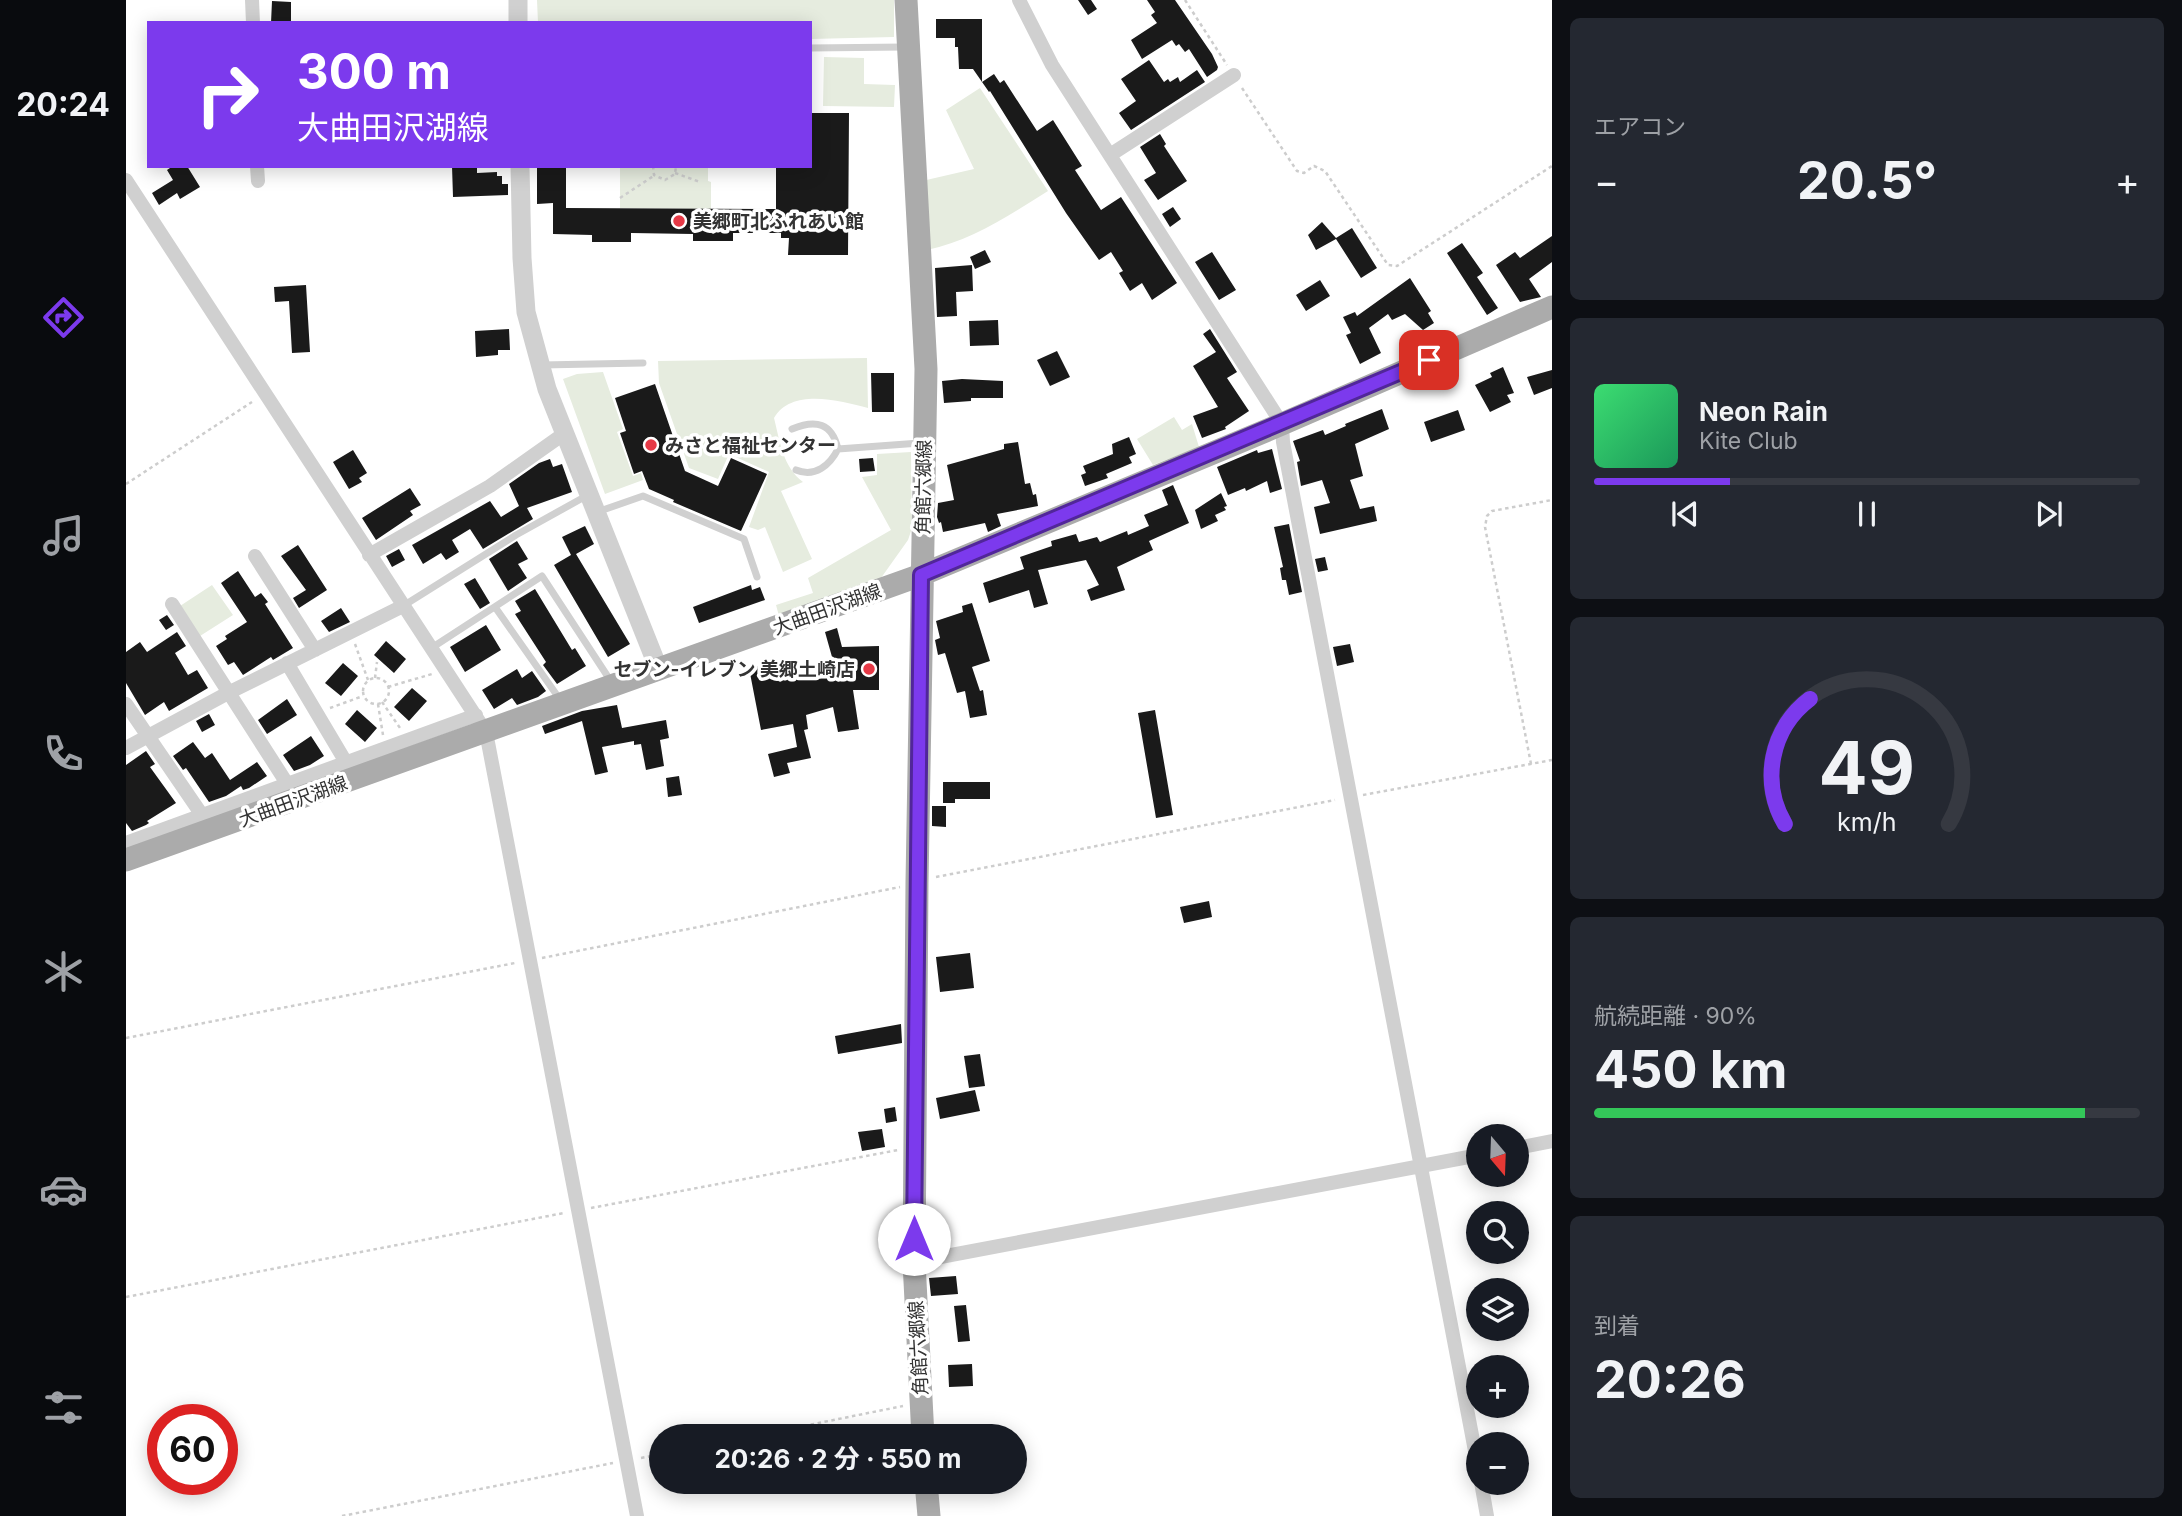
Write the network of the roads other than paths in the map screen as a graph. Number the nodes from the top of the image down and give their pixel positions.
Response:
1 (252, 0) edge
2 (518, 0) edge
3 (905, 0) edge
4 (1019, 0) edge
5 (253, 21) edge
6 (518, 21) edge
7 (907, 47) junction
8 (812, 48) edge
9 (1234, 75) road end
10 (1110, 155) junction
11 (520, 168) edge
12 (126, 180) edge
13 (1552, 307) edge
14 (643, 363) dead end
15 (541, 365) junction
16 (1282, 424) junction
17 (792, 429) dead end
18 (565, 433) junction
19 (924, 443) junction
20 (838, 449) junction
21 (796, 470) dead end
22 (593, 503) junction
23 (369, 555) junction
24 (255, 556) dead end
25 (921, 575) junction
26 (757, 577) dead end
27 (173, 604) dead end
28 (402, 606) junction
29 (495, 607) junction
30 (433, 647) junction
31 (315, 650) junction
32 (287, 663) junction
33 (659, 670) junction
34 (614, 686) junction
35 (228, 693) junction
36 (126, 704) edge
37 (564, 704) junction
38 (481, 724) junction
39 (147, 735) junction
40 (126, 748) edge
41 (347, 764) junction
42 (288, 785) junction
43 (202, 815) junction
44 (126, 843) edge
45 (126, 860) edge
46 (1552, 1141) edge
47 (1530, 1145) edge
48 (1466, 1157) edge
49 (1419, 1166) junction
50 (914, 1262) junction
51 (922, 1424) edge
52 (1471, 1432) edge
53 (927, 1494) edge
54 (1483, 1495) edge
55 (637, 1516) edge
56 (929, 1516) edge
57 (1487, 1516) edge

1 - 5 street
2 - 6 street
3 - 7 main road, 角館六郷線
4 - 10 street
7 - 8 lane
7 - 19 main road, 角館六郷線
9 - 10 street
10 - 16 street
11 - 15 street
12 - 23 street
13 - 16 main road, 大曲田沢湖線
14 - 15 lane
15 - 18 street
16 - 25 main road, 大曲田沢湖線
16 - 49 street
17 - 20 lane
18 - 22 street
18 - 23 street
19 - 20 lane
19 - 25 main road, 角館六郷線
20 - 21 lane
22 - 26 lane
22 - 28 lane
22 - 33 street
23 - 28 street
24 - 31 street
25 - 33 main road, 大曲田沢湖線
25 - 50 main road, 角館六郷線
27 - 35 street
28 - 30 street
28 - 31 street
29 - 30 lane
29 - 34 lane
29 - 37 lane
30 - 38 street
31 - 32 street
32 - 35 street
32 - 41 street
33 - 34 main road, 大曲田沢湖線
34 - 37 main road, 大曲田沢湖線
35 - 39 street
35 - 42 street
36 - 39 street
37 - 38 main road, 大曲田沢湖線
38 - 41 street
38 - 45 main road, 大曲田沢湖線
38 - 55 street
39 - 40 street
39 - 43 street
41 - 42 street
42 - 43 street
43 - 44 street
46 - 47 street
48 - 49 street
49 - 50 street
49 - 52 street
50 - 51 main road, 角館六郷線
53 - 56 main road
54 - 57 street

